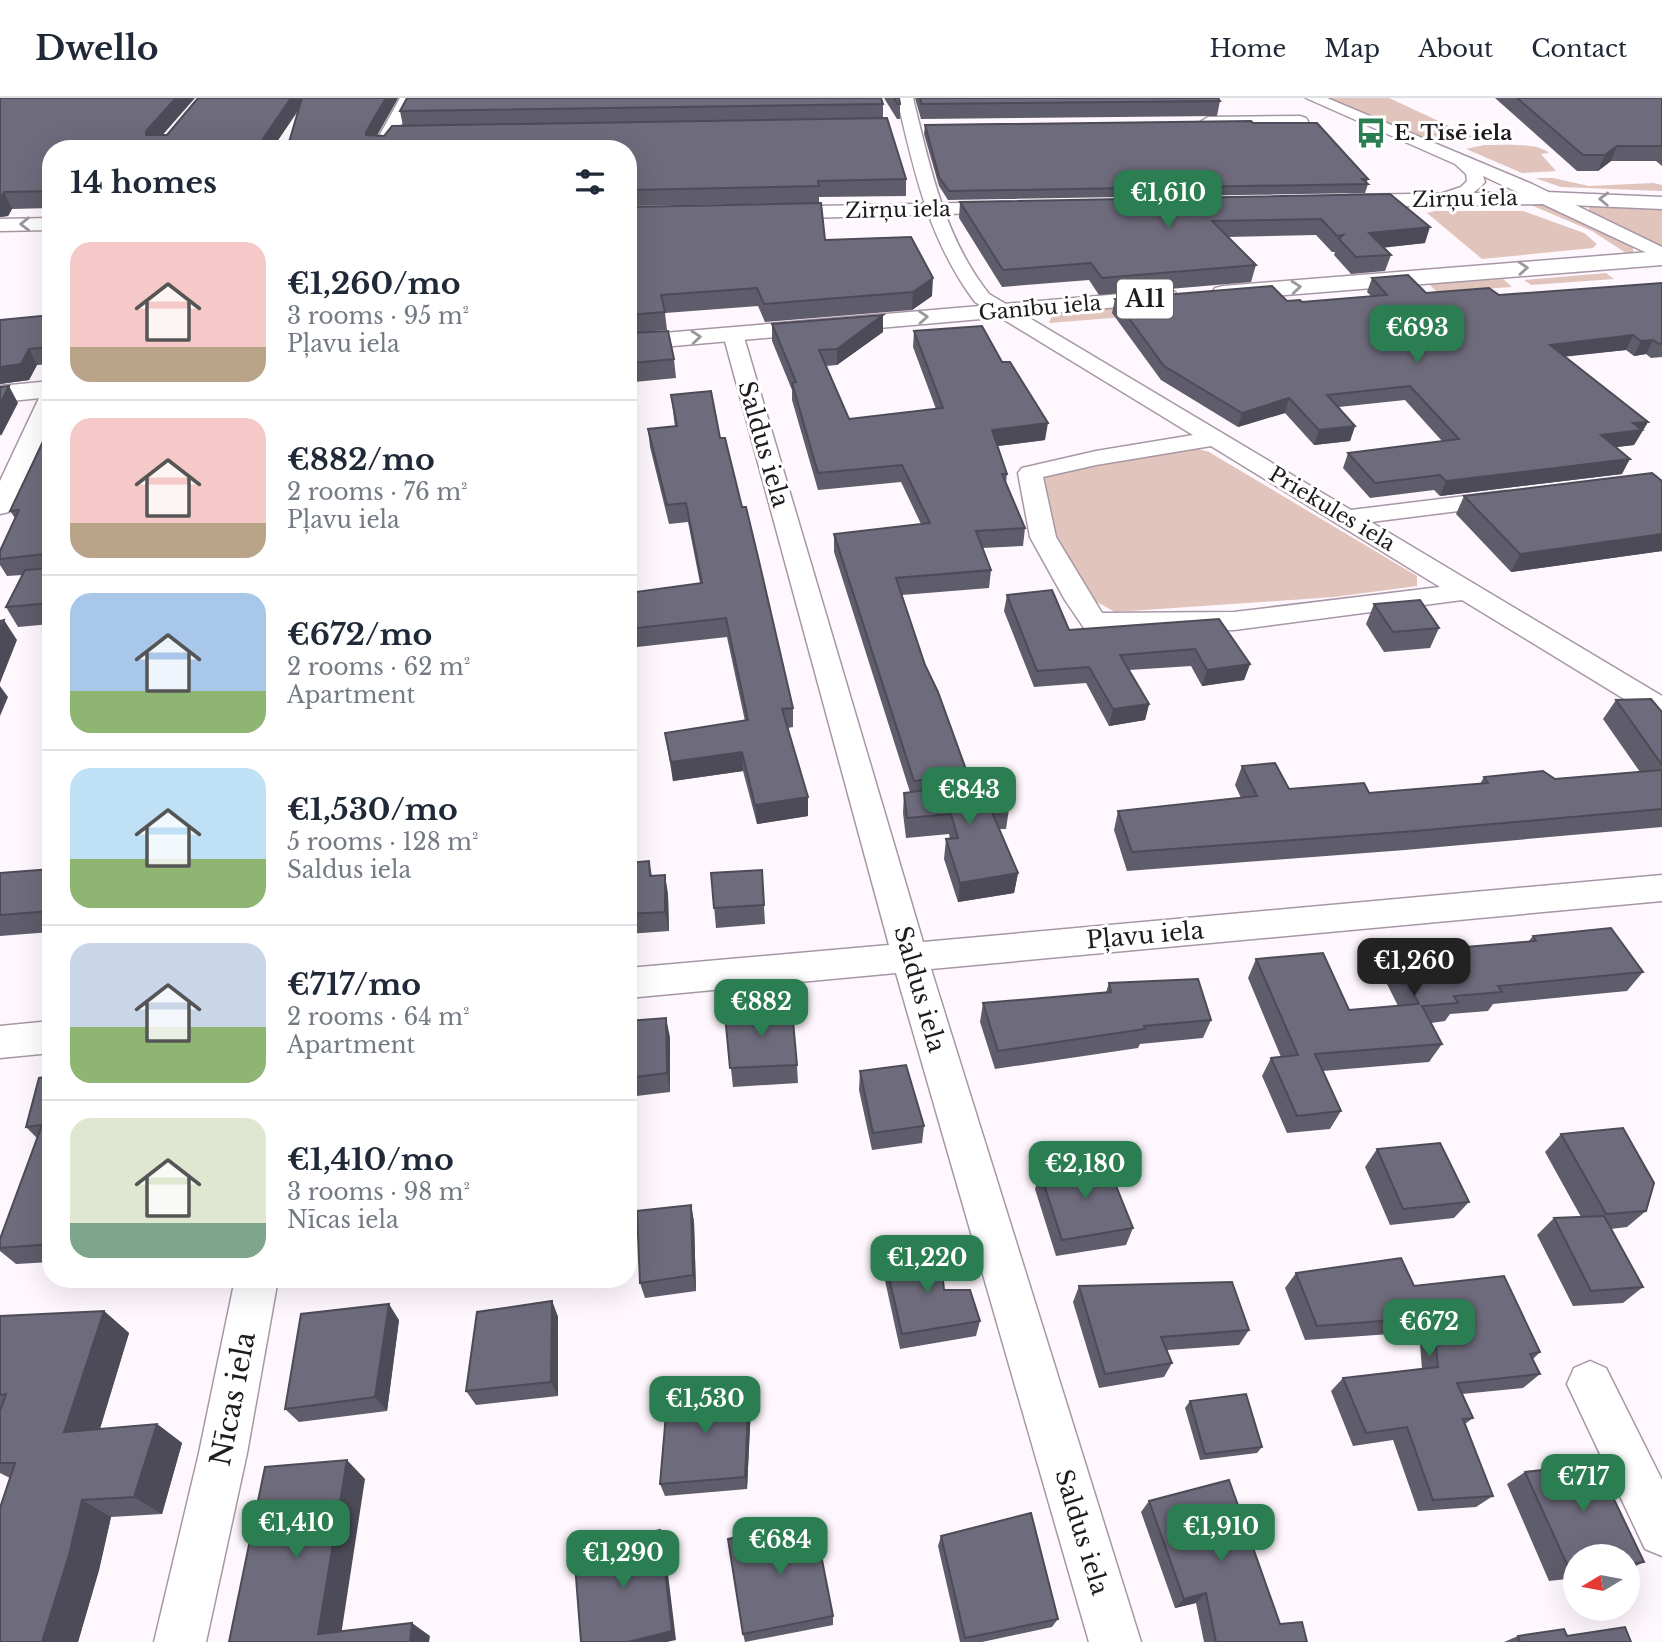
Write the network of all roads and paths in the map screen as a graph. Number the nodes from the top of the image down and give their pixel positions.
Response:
1 (408, 98) edge
2 (905, 98) edge
3 (1314, 98) edge
4 (1300, 121) edge
5 (1189, 123) edge
6 (389, 140) edge
7 (1458, 158) junction
8 (1546, 198) junction
9 (1440, 200) junction
10 (1328, 202) edge
11 (1662, 202) edge
12 (1035, 207) edge
13 (936, 210) junction
14 (754, 213) edge
15 (42, 224) edge
16 (0, 225) edge
17 (1662, 256) edge
18 (1001, 311) junction
19 (733, 334) junction
20 (637, 342) edge
21 (42, 390) edge
22 (0, 394) edge
23 (42, 416) edge
24 (1214, 439) junction
25 (1524, 496) edge
26 (0, 507) edge
27 (1345, 517) junction
28 (1469, 591) junction
29 (1662, 709) edge
30 (1662, 888) edge
31 (910, 957) junction
32 (637, 982) edge
33 (42, 1038) edge
34 (0, 1042) edge
35 (255, 1288) edge
36 (1590, 1384) dead end
37 (1662, 1532) edge
38 (180, 1642) edge
39 (1115, 1642) edge

1 - 6 street
2 - 13 street, Priekules iela
3 - 7 street
4 - 5 street
7 - 8 street
7 - 9 street
8 - 9 highway, Zirņu iela
11 -> 8 highway
8 - 17 street
9 - 10 highway, Zirņu iela
12 - 13 highway, Zirņu iela
13 - 14 highway, Zirņu iela
13 - 18 street, Priekules iela
15 -> 16 highway
18 -> 17 highway, Ganību iela / A11
19 -> 18 highway, Ganību iela / A11
18 - 24 street, Priekules iela
20 -> 19 highway, Ganību iela / A11
19 - 31 street, Saldus iela
21 - 22 highway
23 - 26 street
24 - 27 street, Priekules iela
24 - 28 street
25 - 27 street
27 - 28 street, Priekules iela
28 - 29 street, Priekules iela
30 - 31 street, Pļavu iela
31 - 32 street, Pļavu iela
31 - 39 street, Saldus iela
33 - 34 street
35 - 38 street, Nīcas iela
36 - 37 street

